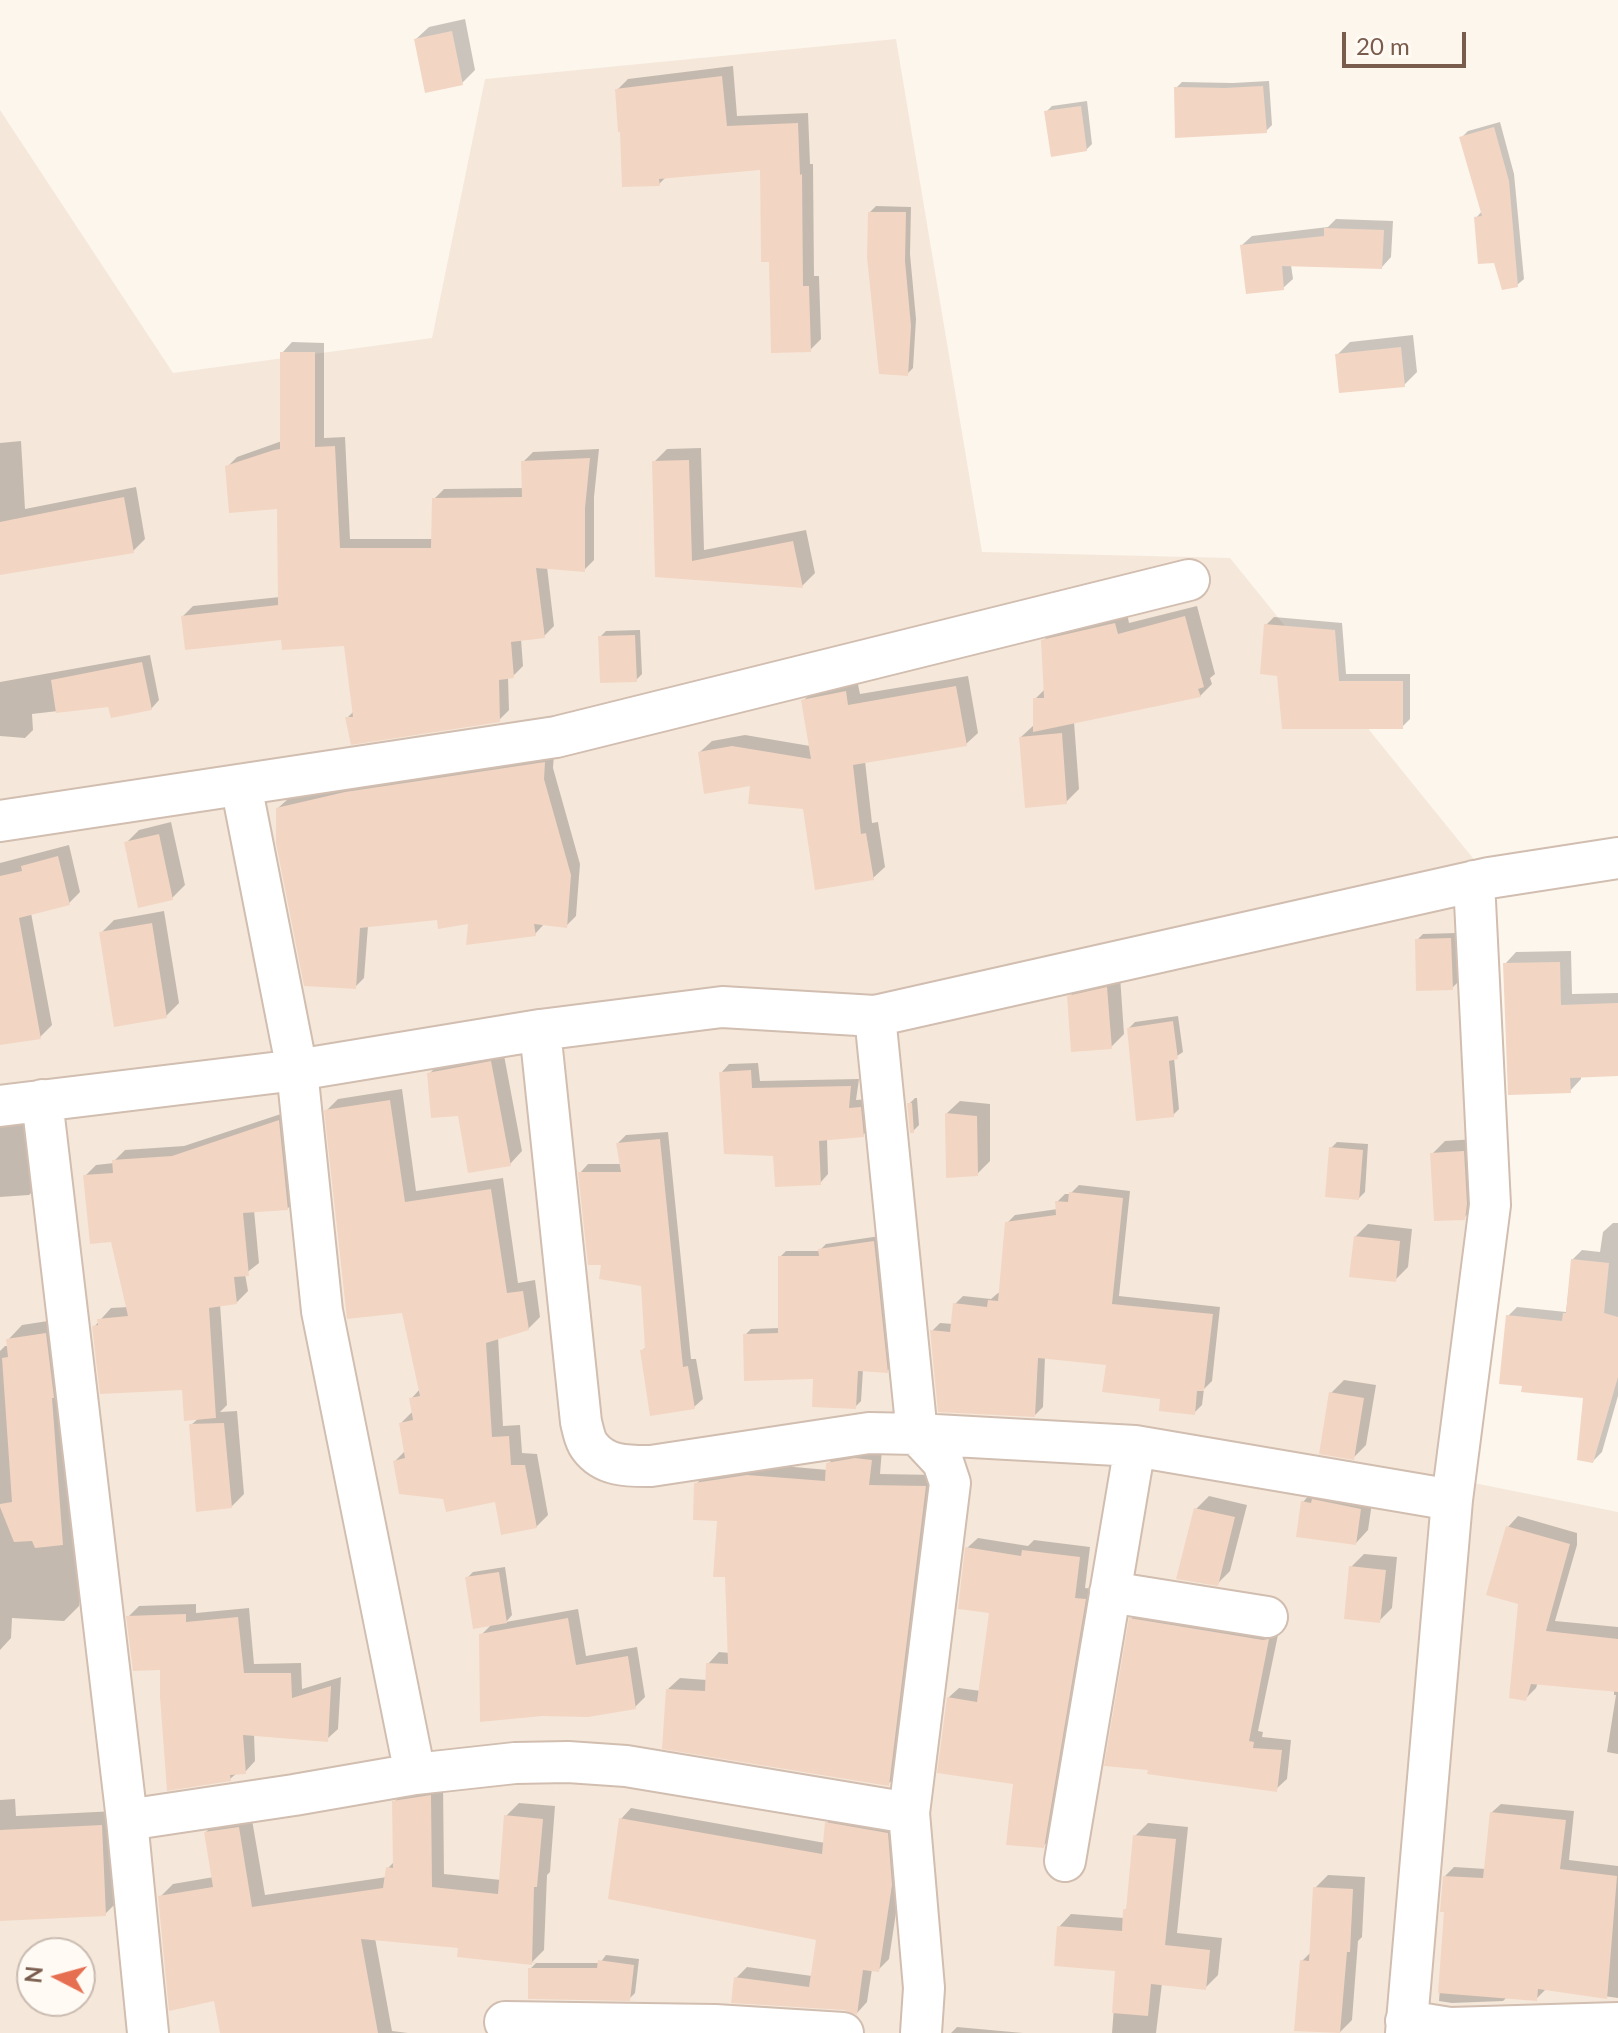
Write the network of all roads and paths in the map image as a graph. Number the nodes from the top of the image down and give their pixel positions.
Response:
1 (1189, 580) dead end
2 (241, 785) junction
3 (0, 821) edge
4 (1618, 858) edge
5 (1474, 881) junction
6 (875, 1016) junction
7 (540, 1030) junction
8 (297, 1070) junction
9 (42, 1100) junction
10 (0, 1106) edge
11 (917, 1434) junction
12 (1135, 1446) junction
13 (1452, 1500) junction
14 (1110, 1592) junction
15 (1267, 1617) dead end
16 (415, 1774) junction
17 (909, 1813) junction
18 (127, 1820) junction
19 (1065, 1861) dead end
20 (505, 2022) dead end
21 (1618, 2023) edge
22 (1406, 2027) edge
23 (148, 2033) edge
24 (843, 2033) edge
25 (921, 2033) edge

1 - 2 street
2 - 3 street
2 - 8 street
4 - 5 street
5 - 6 street
5 - 13 street
6 - 7 street
6 - 11 street
7 - 8 street
7 - 11 street
8 - 9 street
8 - 16 street
9 - 10 street
9 - 18 street
11 - 12 street
11 - 17 street
12 - 13 street
12 - 14 street
13 - 22 street
14 - 15 street
14 - 19 street
16 - 17 street
16 - 18 street
17 - 25 street
18 - 23 street
20 - 24 street
21 - 22 street

